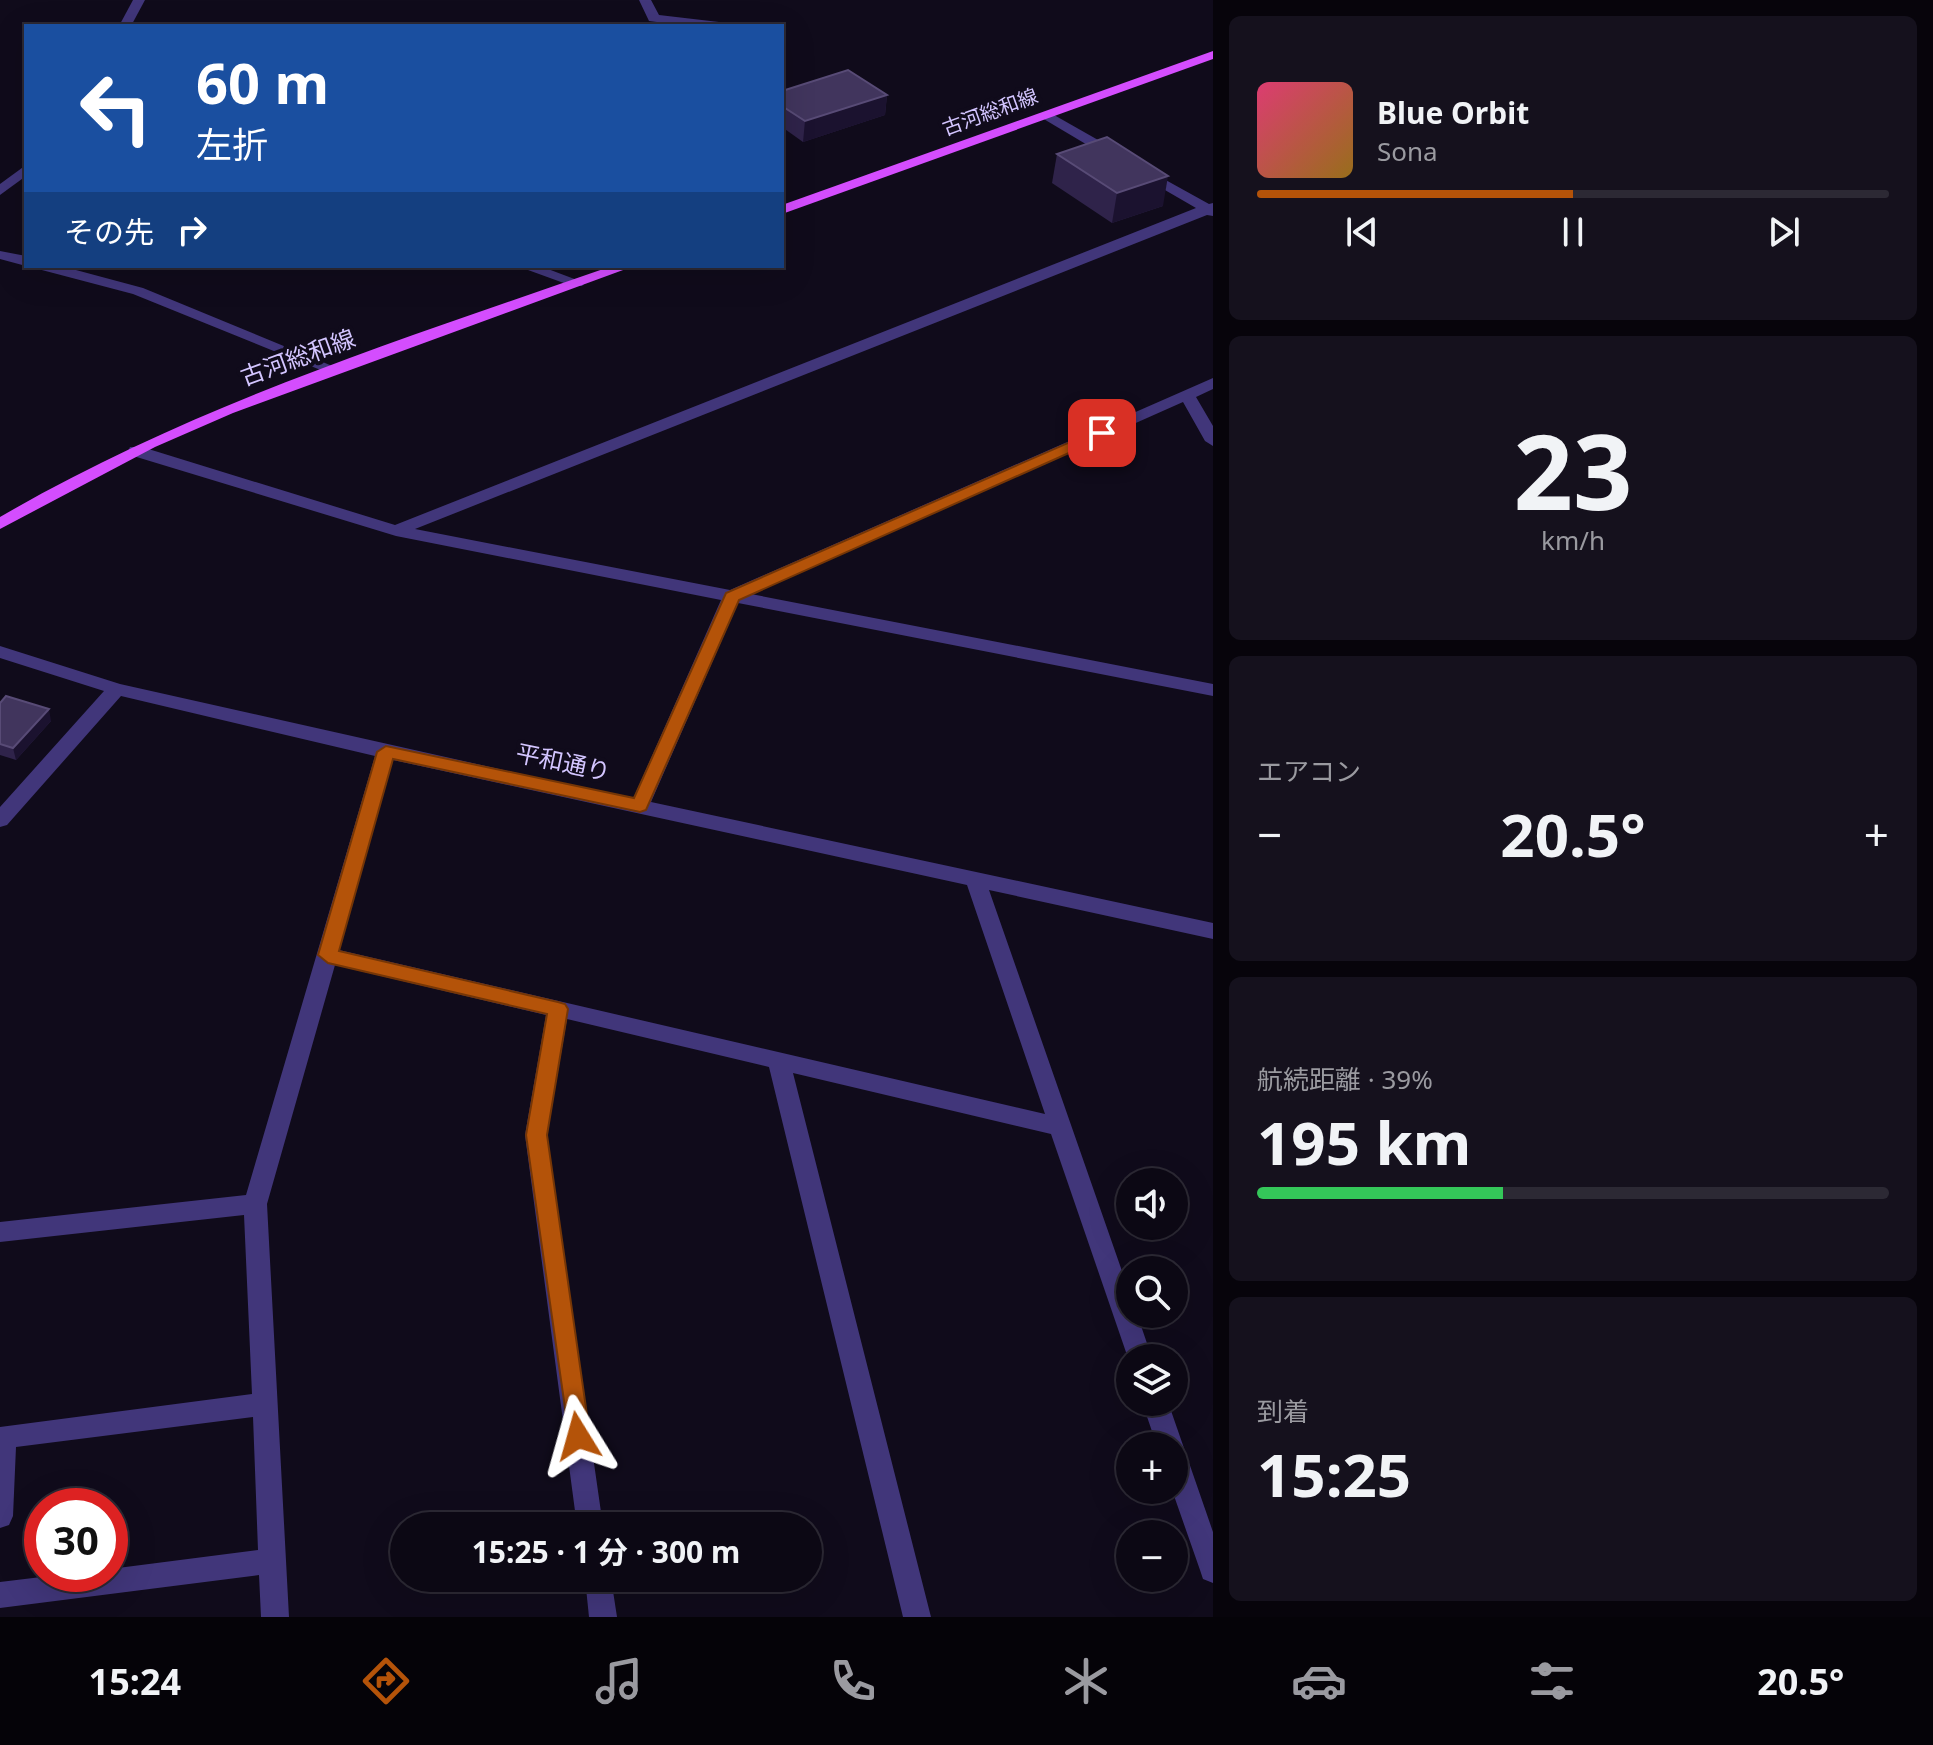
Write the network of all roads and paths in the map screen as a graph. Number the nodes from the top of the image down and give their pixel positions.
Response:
1 (139, 0) edge
2 (645, 0) edge
3 (126, 24) edge
4 (703, 24) edge
5 (1213, 55) edge
6 (1047, 115) junction
7 (24, 171) edge
8 (0, 191) edge
9 (784, 209) edge
10 (1211, 209) edge
11 (0, 255) edge
12 (24, 261) edge
13 (51, 268) edge
14 (531, 268) edge
15 (620, 268) edge
16 (577, 283) junction
17 (334, 370) junction
18 (1213, 383) edge
19 (1187, 395) junction
20 (1213, 441) edge
21 (136, 451) junction
22 (0, 524) edge
23 (396, 531) junction
24 (732, 596) junction
25 (0, 652) edge
26 (117, 689) junction
27 (1213, 690) edge
28 (386, 752) junction
29 (640, 805) junction
30 (0, 820) edge
31 (975, 879) junction
32 (1213, 931) edge
33 (328, 955) junction
34 (558, 1009) junction
35 (779, 1061) junction
36 (1060, 1127) junction
37 (255, 1204) junction
38 (0, 1232) edge
39 (1135, 1344) edge
40 (265, 1404) junction
41 (2, 1438) edge
42 (1188, 1498) edge
43 (588, 1512) edge
44 (0, 1516) edge
45 (272, 1561) junction
46 (1213, 1570) edge
47 (600, 1592) edge
48 (0, 1595) edge
49 (275, 1617) edge
50 (603, 1617) edge
51 (917, 1617) edge

1 - 3 street
2 - 4 street
5 - 6 main road, 古河総和線
6 - 9 main road, 古河総和線
6 - 10 street
7 - 8 street
10 - 23 street
11 - 12 street
13 - 17 street
14 - 16 street
15 - 16 main road, 古河総和線
16 - 17 main road, 古河総和線
17 - 21 main road, 古河総和線
18 - 19 street
19 - 20 street
19 - 24 street
21 - 22 main road, 古河総和線
21 - 23 street
23 - 24 street
24 - 27 street
24 - 29 street
25 - 26 street, 平和通り
26 - 28 street, 平和通り
26 - 30 street
28 - 29 street, 平和通り
28 - 33 street
29 - 31 street, 平和通り
31 - 32 street, 平和通り
31 - 36 street
33 - 34 street
33 - 37 street
34 - 35 street
34 - 43 street
35 - 36 street
35 - 51 street
36 - 39 street
37 - 38 street
37 - 40 street
40 - 41 street
40 - 45 street
41 - 44 street
42 - 46 street
45 - 48 street
45 - 49 street
47 - 50 street

